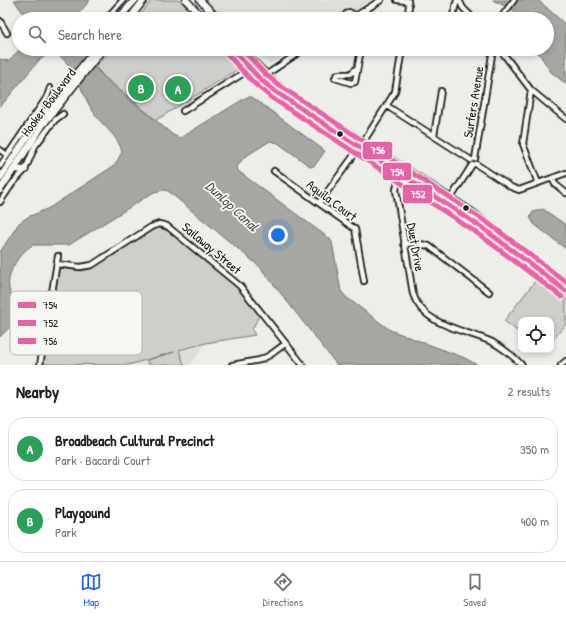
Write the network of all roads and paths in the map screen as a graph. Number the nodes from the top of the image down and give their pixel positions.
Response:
1 (123, 0) edge
2 (144, 0) edge
3 (186, 0) edge
4 (195, 0) edge
5 (200, 0) edge
6 (381, 0) edge
7 (398, 0) edge
8 (408, 0) edge
9 (458, 0) edge
10 (514, 0) edge
11 (137, 1) edge
12 (111, 12) edge
13 (125, 12) edge
14 (128, 12) edge
15 (135, 12) edge
16 (197, 12) edge
17 (206, 12) edge
18 (211, 12) edge
19 (362, 12) edge
20 (408, 12) edge
21 (454, 12) edge
22 (467, 12) edge
23 (506, 12) edge
24 (0, 21) edge
25 (7, 33) dead end
26 (92, 56) edge
27 (95, 56) edge
28 (238, 56) edge
29 (293, 56) edge
30 (360, 56) edge
31 (401, 56) edge
32 (492, 56) edge
33 (505, 56) edge
34 (249, 57) edge
35 (91, 59) junction
36 (357, 68) junction
37 (250, 69) junction
38 (266, 74) junction
39 (260, 79) junction
40 (74, 80) junction
41 (50, 88) dead end
42 (531, 90) junction
43 (441, 91) dead end
44 (387, 106) junction
45 (183, 111) dead end
46 (64, 114) dead end
47 (566, 119) edge
48 (434, 136) junction
49 (362, 144) junction
50 (0, 150) edge
51 (7, 155) junction
52 (19, 160) junction
53 (474, 162) junction
54 (0, 166) edge
55 (14, 169) junction
56 (26, 170) junction
57 (274, 171) dead end
58 (404, 171) junction
59 (566, 173) edge
60 (0, 178) edge
61 (552, 178) junction
62 (538, 183) junction
63 (0, 190) edge
64 (566, 193) edge
65 (451, 198) junction
66 (0, 202) edge
67 (319, 203) junction
68 (447, 204) junction
69 (404, 244) junction
70 (58, 256) dead end
71 (57, 264) junction
72 (364, 281) dead end
73 (566, 284) edge
74 (52, 291) edge
75 (566, 291) edge
76 (488, 292) dead end
77 (418, 306) junction
78 (412, 310) dead end
79 (285, 344) junction
80 (42, 355) edge
81 (566, 361) edge
82 (40, 365) edge
83 (232, 365) edge
84 (303, 365) edge
85 (522, 365) edge
86 (561, 365) edge

1 - 12 street
2 - 15 main road
3 - 16 main road
4 - 17 main road
5 - 18 main road
6 - 19 street
7 - 8 street
8 - 20 street
9 - 21 street
9 - 22 street
10 - 23 street
11 - 13 main road
11 - 14 main road
24 - 25 street
26 - 35 main road, Hooker Boulevard
27 - 35 main road, Hooker Boulevard
28 - 37 main road
29 - 38 street
30 - 36 street
31 - 44 street
32 - 53 street, Surfers Avenue
33 - 42 street
34 - 38 main road
35 - 40 main road, Hooker Boulevard
36 - 36 street
37 - 39 main road
37 - 45 street
38 - 39 street
38 - 49 main road
39 - 49 main road
40 - 52 main road, Hooker Boulevard
40 - 60 main road, Hooker Boulevard
41 - 51 street, Hooker Boulevard
42 - 47 street
42 - 62 street
43 - 48 street
44 - 48 street
44 - 49 street
46 - 56 street, Hooker Boulevard
48 - 53 street
49 - 58 main road
49 - 67 street
50 - 51 street
51 - 54 street, Hooker Boulevard
52 - 55 main road, Hooker Boulevard
52 - 56 main road
53 - 62 street
53 - 65 street, Surfers Avenue
55 - 56 main road
55 - 63 main road, Hooker Boulevard
56 - 66 street, Hooker Boulevard
57 - 67 street, Aquila Court
58 - 65 main road
58 - 68 main road
58 - 69 street, Duet Drive
59 - 61 street
61 - 62 street
61 - 64 street
65 - 68 street, Surfers Avenue
65 - 73 main road
67 - 72 street, Aquila Court
68 - 75 main road
69 - 76 street
69 - 77 street, Duet Drive
70 - 71 street
71 - 74 street
71 - 79 street, Sailaway Street
77 - 78 street
77 - 85 street
79 - 83 street
79 - 84 street, Sailaway Street
80 - 82 street
81 - 86 street

